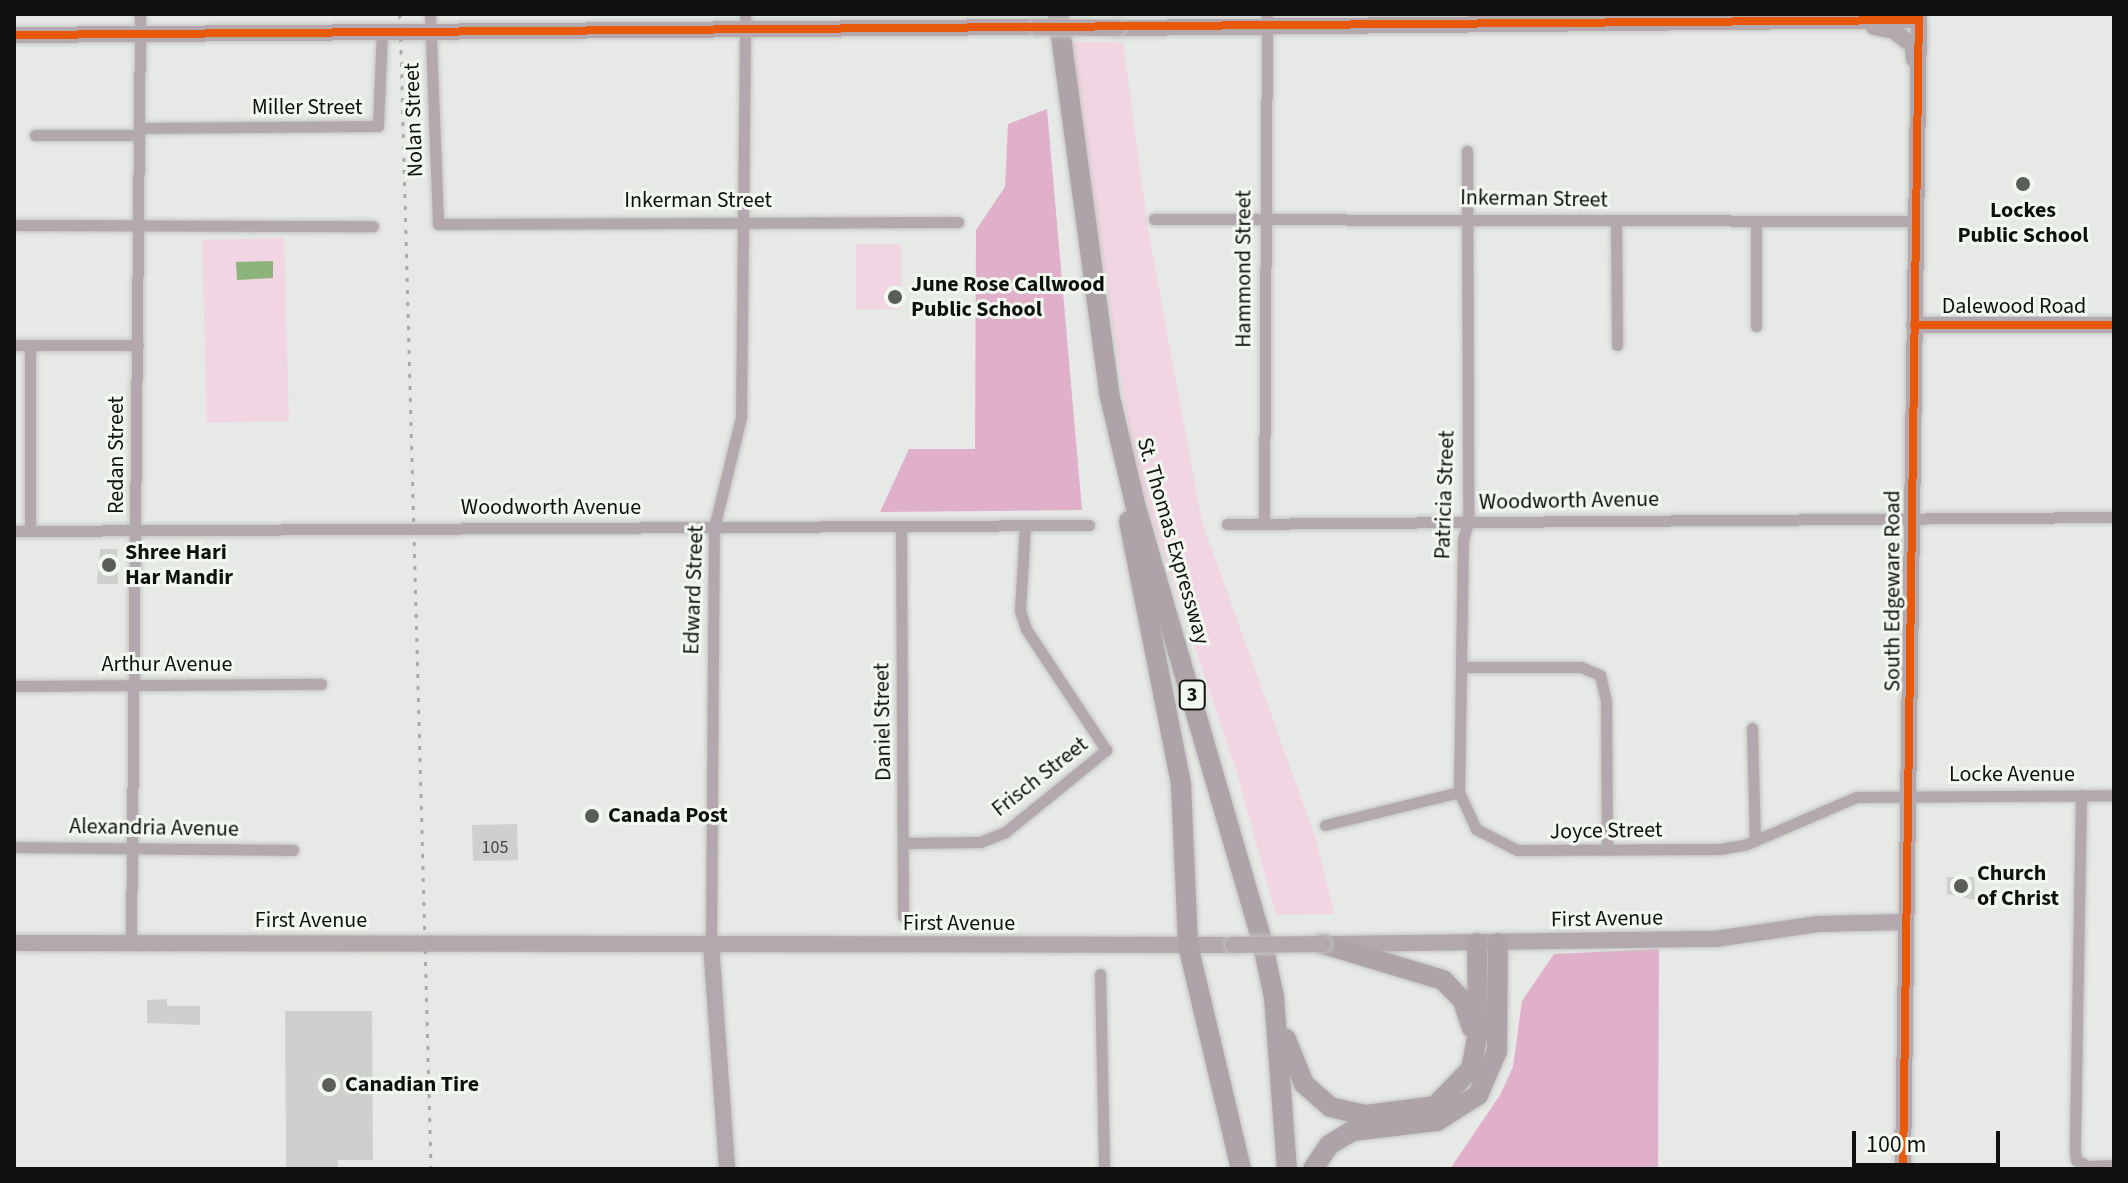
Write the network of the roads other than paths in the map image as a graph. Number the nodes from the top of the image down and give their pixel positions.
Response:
1 (140, 14) edge
2 (1058, 14) edge
3 (1919, 17) edge
4 (1267, 20) edge
5 (1825, 21) junction
6 (430, 22) edge
7 (745, 22) edge
8 (382, 31) junction
9 (140, 34) junction
10 (14, 35) edge
11 (1917, 86) junction
12 (140, 131) junction
13 (35, 135) dead end
14 (1467, 151) dead end
15 (1467, 218) junction
16 (1154, 219) dead end
17 (1264, 219) junction
18 (744, 220) junction
19 (1616, 220) junction
20 (1756, 221) junction
21 (1914, 221) junction
22 (958, 222) dead end
23 (139, 223) junction
24 (438, 224) joint
25 (14, 225) edge
26 (373, 226) dead end
27 (1914, 325) junction
28 (2114, 325) edge
29 (1756, 326) dead end
30 (14, 345) edge
31 (30, 345) junction
32 (138, 345) junction
33 (1617, 345) dead end
34 (1109, 393) junction
35 (2114, 517) edge
36 (1911, 518) junction
37 (1468, 522) junction
38 (1227, 524) dead end
39 (1264, 524) junction
40 (1089, 525) dead end
41 (901, 527) junction
42 (1025, 527) junction
43 (714, 528) junction
44 (137, 530) junction
45 (14, 531) edge
46 (30, 531) junction
47 (1461, 667) junction
48 (321, 684) dead end
49 (14, 686) edge
50 (136, 686) junction
51 (1752, 728) dead end
52 (1459, 792) junction
53 (1909, 795) junction
54 (2081, 795) junction
55 (2114, 795) edge
56 (1325, 825) dead end
57 (1755, 841) junction
58 (904, 843) junction
59 (135, 846) junction
60 (14, 847) edge
61 (293, 850) dead end
62 (1607, 850) junction
63 (903, 916) dead end
64 (1904, 922) junction
65 (14, 943) edge
66 (131, 943) junction
67 (1477, 943) junction
68 (1498, 943) junction
69 (711, 944) junction
70 (1323, 944) junction
71 (1188, 945) junction
72 (1100, 974) dead end
73 (1274, 997) junction
74 (1474, 1059) junction
75 (2114, 1165) edge
76 (727, 1169) edge
77 (1104, 1169) edge
78 (1241, 1169) edge
79 (1287, 1169) edge
80 (1313, 1169) edge
81 (1903, 1169) edge

1 - 9 street, Redan Street
2 - 34 highway, St. Thomas Expressway / 3
3 - 5 main road
3 - 11 main road, South Edgeware Road
4 - 5 main road
4 - 7 main road, bridge
4 - 17 street, Hammond Street
5 - 11 main road
6 - 7 main road
6 - 8 main road
6 - 24 street, Nolan Street
7 - 18 street, Edward Street
8 - 9 main road
8 - 12 street, Miller Street
9 - 10 main road
9 - 12 street, Redan Street
11 - 21 main road, South Edgeware Road
12 - 13 street
12 - 23 street, Redan Street
14 - 15 street, Patricia Street
15 - 17 street, Inkerman Street
15 - 19 street, Inkerman Street
15 - 37 street, Patricia Street
16 - 17 street, Inkerman Street
17 - 39 street, Hammond Street
18 - 22 street, Inkerman Street
18 - 24 street, Inkerman Street
18 - 43 street, Edward Street
19 - 20 street, Inkerman Street
19 - 33 street
20 - 21 street, Inkerman Street
20 - 29 street
21 - 27 main road, South Edgeware Road
23 - 25 street
23 - 26 street
23 - 32 street, Redan Street
27 - 28 main road, Dalewood Road
27 - 36 main road, South Edgeware Road
30 - 31 street
31 - 32 street
31 - 46 street
32 - 44 street, Redan Street
34 - 71 highway
34 - 73 highway, St. Thomas Expressway / 3
35 - 36 street, Woodworth Avenue
36 - 37 street, Woodworth Avenue
36 - 53 main road, South Edgeware Road
37 - 39 street, Woodworth Avenue
37 - 47 street, Patricia Street
38 - 39 street, Woodworth Avenue
40 - 42 street, Woodworth Avenue
41 - 42 street, Woodworth Avenue
41 - 43 street, Woodworth Avenue
41 - 58 street, Daniel Street
42 - 58 street, Frisch Street
43 - 44 street, Woodworth Avenue
43 - 69 street, Edward Street
44 - 46 street, Woodworth Avenue
44 - 50 street, Redan Street
45 - 46 street, Woodworth Avenue
47 - 52 street, Patricia Street
47 - 62 street
48 - 50 street, Arthur Avenue
49 - 50 street, Arthur Avenue
50 - 59 street, Redan Street
51 - 57 street
52 - 56 street
52 - 62 street, Joyce Street
53 - 54 street, Locke Avenue
53 - 57 street, Joyce Street
53 - 64 main road, South Edgeware Road
54 - 55 street, Locke Avenue
54 - 75 street
57 - 62 street, Joyce Street
58 - 63 street, Daniel Street
59 - 60 street, Alexandria Avenue
59 - 61 street, Alexandria Avenue
59 - 66 street, Redan Street
64 - 68 main road, First Avenue
64 - 81 main road, South Edgeware Road
65 - 66 main road, First Avenue
66 - 69 main road, First Avenue
67 - 68 main road, First Avenue
67 - 70 main road, First Avenue
67 - 74 highway
68 - 80 highway
69 - 71 main road, First Avenue
69 - 76 main road, Edward Street
70 - 71 main road, First Avenue, bridge
70 - 74 highway
71 - 78 highway
72 - 77 street
73 - 74 highway
73 - 79 highway, St. Thomas Expressway / 3

